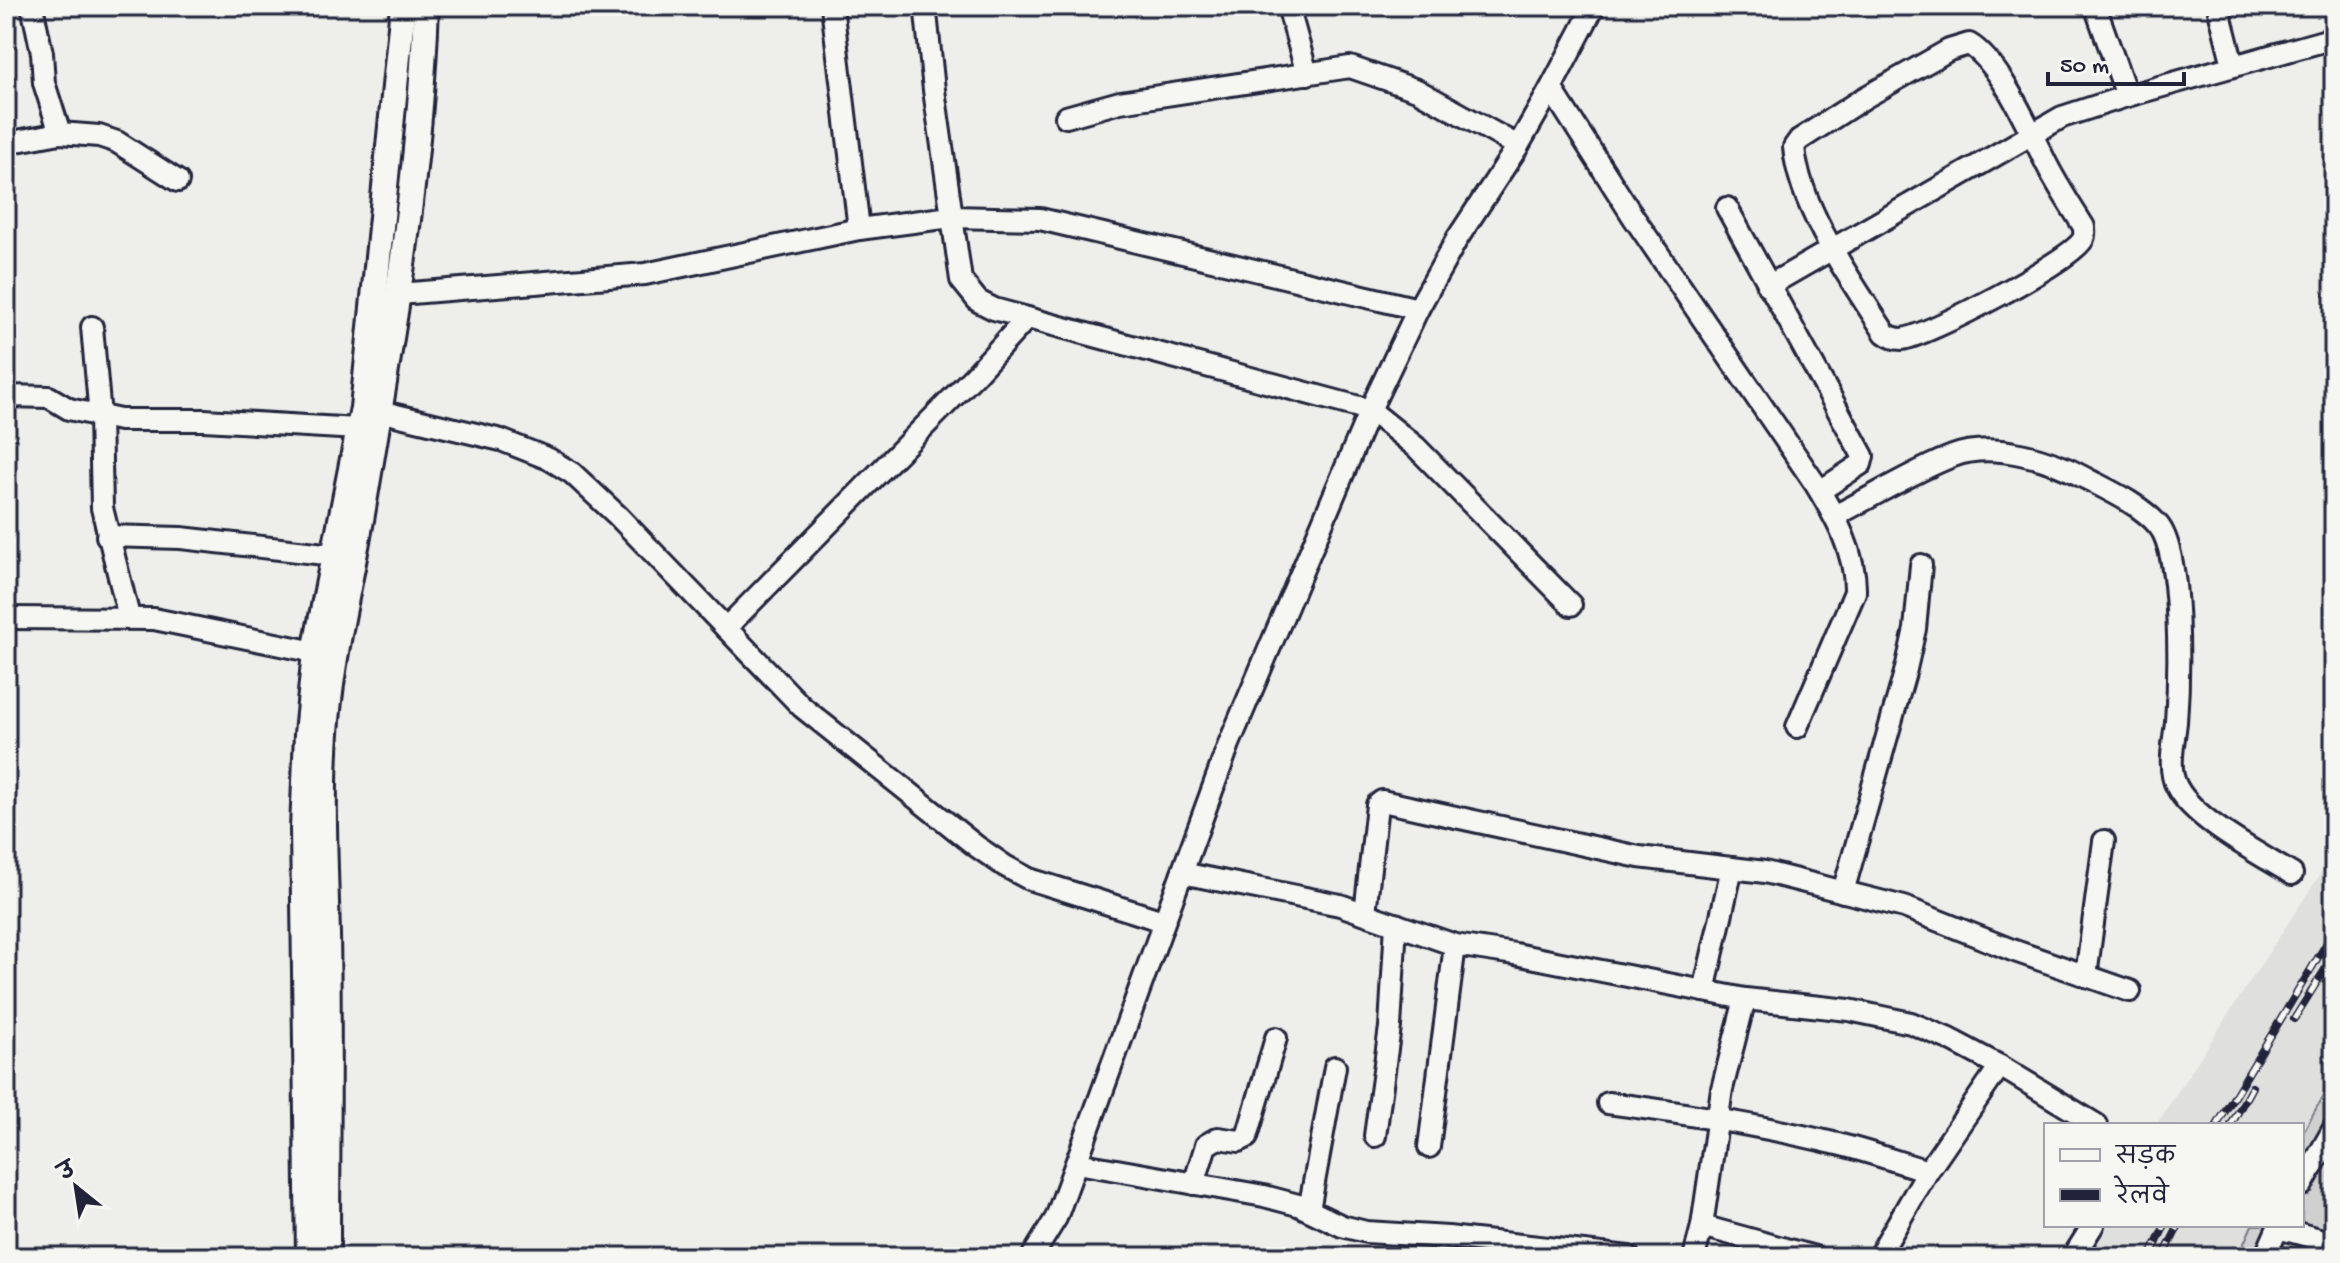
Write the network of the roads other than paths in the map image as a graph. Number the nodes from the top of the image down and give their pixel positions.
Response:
1 (32, 6) edge
2 (403, 6) edge
3 (426, 6) edge
4 (832, 6) edge
5 (1288, 6) edge
6 (1594, 6) edge
7 (2095, 6) edge
8 (2218, 6) edge
9 (926, 13) dead end
10 (2334, 38) edge
11 (2233, 65) junction
12 (1307, 74) junction
13 (1551, 88) junction
14 (2127, 96) junction
15 (1066, 117) dead end
16 (2033, 132) junction
17 (60, 133) junction
18 (6, 143) edge
19 (1518, 146) junction
20 (178, 181) dead end
21 (1727, 208) dead end
22 (951, 217) junction
23 (859, 229) junction
24 (1831, 250) junction
25 (1768, 286) junction
26 (399, 294) junction
27 (1418, 309) junction
28 (1027, 318) junction
29 (92, 327) dead end
30 (6, 396) edge
31 (1370, 410) junction
32 (379, 411) junction
33 (100, 416) junction
34 (358, 429) junction
35 (1820, 491) junction
36 (1834, 516) junction
37 (107, 536) junction
38 (334, 555) junction
39 (1921, 565) dead end
40 (1571, 605) dead end
41 (129, 617) junction
42 (6, 618) edge
43 (726, 628) junction
44 (315, 652) junction
45 (1797, 727) dead end
46 (2104, 841) dead end
47 (1732, 868) junction
48 (1182, 873) junction
49 (2292, 874) dead end
50 (1843, 892) junction
51 (1365, 913) junction
52 (1163, 921) junction
53 (1396, 924) junction
54 (1455, 945) junction
55 (2086, 976) junction
56 (1704, 991) junction
57 (2130, 991) dead end
58 (1745, 999) junction
59 (1276, 1038) dead end
60 (2000, 1066) junction
61 (1335, 1067) dead end
62 (1608, 1103) dead end
63 (1717, 1120) junction
64 (2094, 1123) edge
65 (2333, 1132) edge
66 (1375, 1136) dead end
67 (1429, 1147) dead end
68 (1077, 1163) junction
69 (1928, 1171) junction
70 (2304, 1182) edge
71 (1194, 1184) junction
72 (1309, 1210) junction
73 (1702, 1226) junction
74 (2092, 1227) edge
75 (2278, 1227) edge
76 (2334, 1243) edge
77 (1585, 1254) edge
78 (309, 1257) edge
79 (327, 1257) edge
80 (1032, 1257) edge
81 (1629, 1257) edge
82 (1694, 1257) edge
83 (1815, 1257) edge
84 (1878, 1257) edge
85 (2073, 1257) edge
86 (2265, 1257) edge

1 - 17 street
2 - 34 main road
3 - 26 main road
4 - 23 street
5 - 12 street
6 - 13 street
7 - 14 street
8 - 11 street
9 - 22 street
10 - 11 street
11 - 14 street
12 - 15 street
12 - 19 street
13 - 19 street
13 - 35 street
14 - 16 street
16 - 24 street
16 - 24 street
16 - 24 street
17 - 18 street
17 - 20 street
19 - 27 street
21 - 25 street
22 - 23 street
22 - 27 street
22 - 28 street
23 - 26 street
24 - 25 street
25 - 35 street
26 - 32 main road
27 - 31 street
28 - 31 street
28 - 43 street
29 - 33 street
30 - 33 street
31 - 40 street
31 - 48 street
32 - 43 street
32 - 79 main road
33 - 34 street
33 - 37 street
34 - 38 main road
35 - 36 street
36 - 45 street
36 - 49 street
37 - 38 street
37 - 41 street
38 - 44 main road
39 - 50 street
41 - 42 street
41 - 44 street
43 - 52 street
44 - 78 main road
46 - 55 street
47 - 50 street
47 - 51 street
47 - 56 street
48 - 51 street
48 - 52 street
50 - 55 street
51 - 53 street
52 - 68 street
53 - 54 street
53 - 66 street
54 - 56 street
54 - 67 street
55 - 57 street
56 - 58 street
58 - 60 street
58 - 63 street
59 - 71 street
60 - 64 street
60 - 69 street
61 - 72 street
62 - 63 street
63 - 69 street
63 - 73 street
65 - 70 street
68 - 71 street
68 - 80 street
69 - 84 street
71 - 72 street
72 - 77 street
73 - 82 street
73 - 83 street
74 - 85 street
75 - 76 street
75 - 86 street
77 - 81 street

